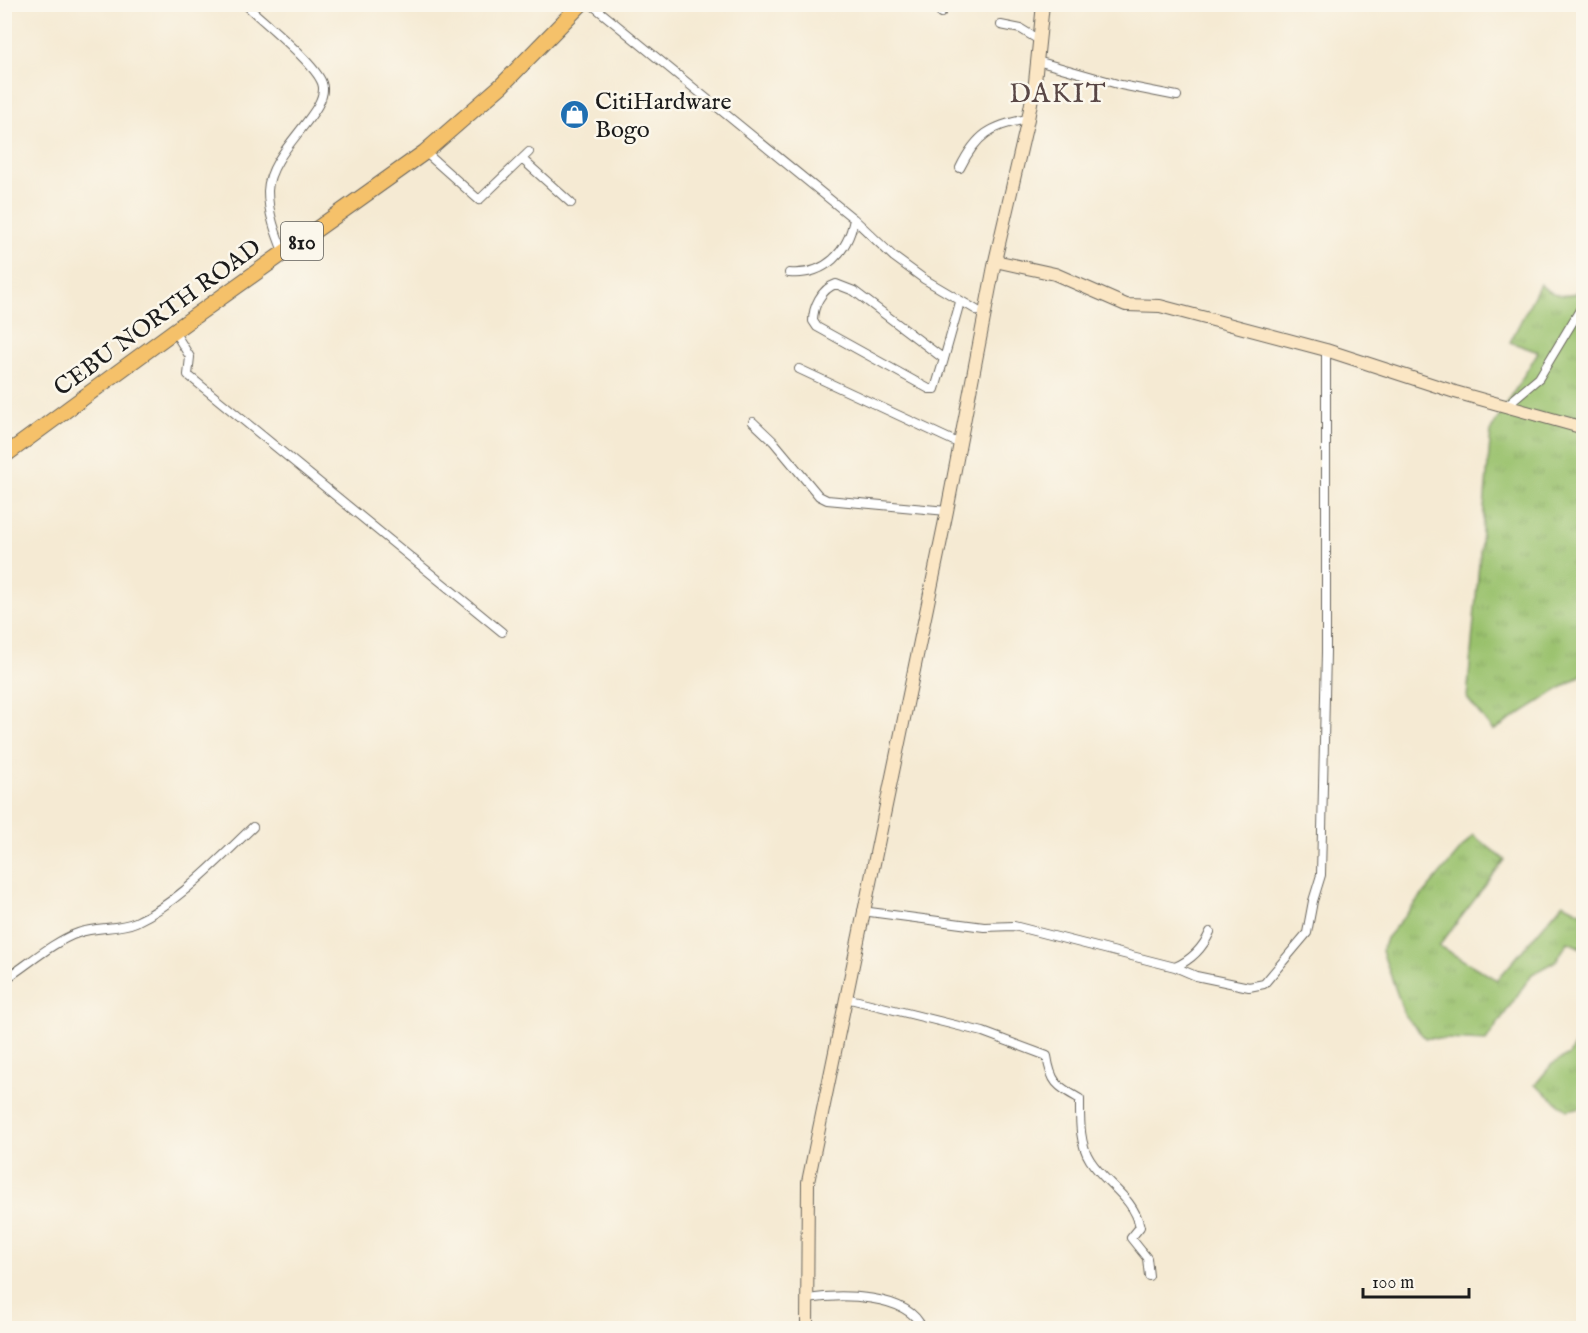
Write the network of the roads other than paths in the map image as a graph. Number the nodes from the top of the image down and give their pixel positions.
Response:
1 (245, 4) edge
2 (560, 4) edge
3 (591, 4) edge
4 (947, 4) edge
5 (1043, 4) edge
6 (578, 8) edge
7 (941, 13) dead end
8 (1001, 25) dead end
9 (1039, 40) junction
10 (1036, 61) junction
11 (1177, 96) dead end
12 (1028, 119) junction
13 (425, 152) junction
14 (530, 152) dead end
15 (522, 159) junction
16 (960, 168) dead end
17 (571, 203) dead end
18 (854, 219) junction
19 (284, 254) junction
20 (995, 261) junction
21 (789, 273) dead end
22 (960, 302) junction
23 (1584, 303) edge
24 (985, 315) junction
25 (174, 331) junction
26 (1326, 350) junction
27 (944, 359) junction
28 (800, 369) dead end
29 (1507, 405) junction
30 (753, 422) dead end
31 (1584, 428) edge
32 (958, 443) junction
33 (4, 456) edge
34 (947, 511) junction
35 (502, 632) dead end
36 (253, 827) dead end
37 (862, 911) junction
38 (1210, 932) dead end
39 (1175, 967) junction
40 (4, 980) edge
41 (846, 998) junction
42 (1149, 1275) dead end
43 (807, 1299) junction
44 (807, 1329) edge
45 (922, 1329) edge

1 - 19 street
2 - 6 street
3 - 18 street
4 - 7 street
5 - 9 main road
6 - 13 highway, CEBU NORTH ROAD / 810
8 - 9 street
9 - 10 main road
10 - 11 street
10 - 12 main road
12 - 16 street
12 - 20 main road
13 - 15 street
13 - 19 highway, CEBU NORTH ROAD / 810
14 - 15 street
15 - 17 street
18 - 21 street
18 - 22 street
19 - 25 highway, CEBU NORTH ROAD / 810
20 - 24 main road
20 - 26 main road
22 - 24 street
22 - 27 street
23 - 29 street
24 - 32 main road
25 - 33 highway, CEBU NORTH ROAD / 810
25 - 35 street
26 - 29 main road
26 - 39 street
27 - 27 street
28 - 32 street
29 - 31 main road
30 - 34 street
32 - 34 main road
34 - 37 main road
36 - 40 street
37 - 39 street
37 - 41 main road
38 - 39 street
41 - 42 street
41 - 43 main road
43 - 44 main road
43 - 45 street

